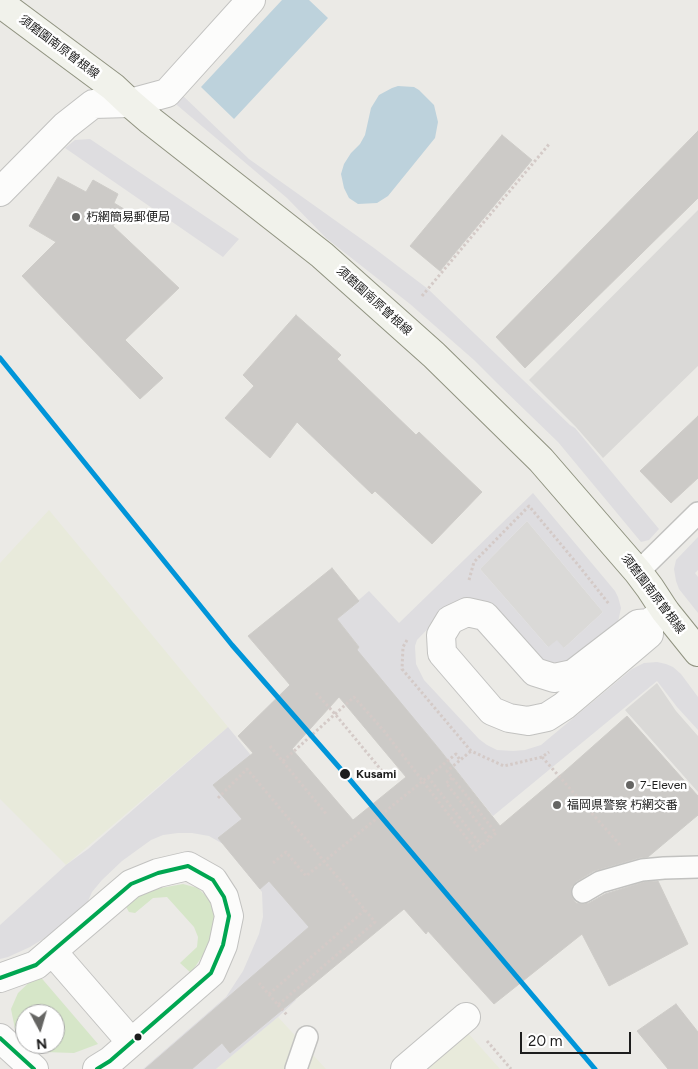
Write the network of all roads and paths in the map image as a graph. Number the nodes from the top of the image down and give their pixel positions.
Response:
1 (251, 0) edge
2 (0, 3) edge
3 (130, 103) junction
4 (550, 143) dead end
5 (0, 192) edge
6 (422, 296) dead end
7 (698, 513) edge
8 (638, 572) junction
9 (468, 583) dead end
10 (610, 611) dead end
11 (657, 617) junction
12 (698, 652) edge
13 (316, 693) dead end
14 (335, 714) junction
15 (270, 746) dead end
16 (471, 751) dead end
17 (542, 757) dead end
18 (460, 760) junction
19 (283, 761) junction
20 (382, 771) dead end
21 (428, 777) junction
22 (452, 778) junction
23 (422, 781) junction
24 (218, 798) dead end
25 (327, 815) dead end
26 (490, 838) junction
27 (481, 846) junction
28 (325, 861) junction
29 (274, 863) dead end
30 (698, 867) edge
31 (642, 870) junction
32 (583, 892) dead end
33 (365, 910) junction
34 (52, 951) junction
35 (0, 978) edge
36 (259, 983) dead end
37 (269, 994) junction
38 (466, 1017) dead end
39 (307, 1037) dead end
40 (0, 1038) edge
41 (131, 1042) junction
42 (34, 1069) edge
43 (97, 1069) edge
44 (296, 1069) edge
45 (405, 1069) edge

1 - 3 street
2 - 3 main road, 須磨園南原曽根線
3 - 5 street
3 - 8 main road, 須磨園南原曽根線
4 - 6 path
7 - 8 lane
8 - 11 main road, 須磨園南原曽根線
9 - 10 path
11 - 11 street
11 - 12 main road, 須磨園南原曽根線
13 - 14 path
14 - 19 path
14 - 20 path
14 - 23 path
15 - 19 path
16 - 18 path
17 - 31 path
18 - 21 path
18 - 22 path
19 - 25 path
21 - 23 path
21 - 27 path
22 - 26 path
22 - 26 path
23 - 27 path
23 - 28 path
24 - 28 path
26 - 27 path
28 - 29 path
28 - 33 path
30 - 31 lane
31 - 32 lane
33 - 37 path
33 - 37 path
34 - 35 street
34 - 41 street
34 - 41 street
36 - 37 path
38 - 45 street
39 - 44 lane
40 - 42 street
41 - 43 street

